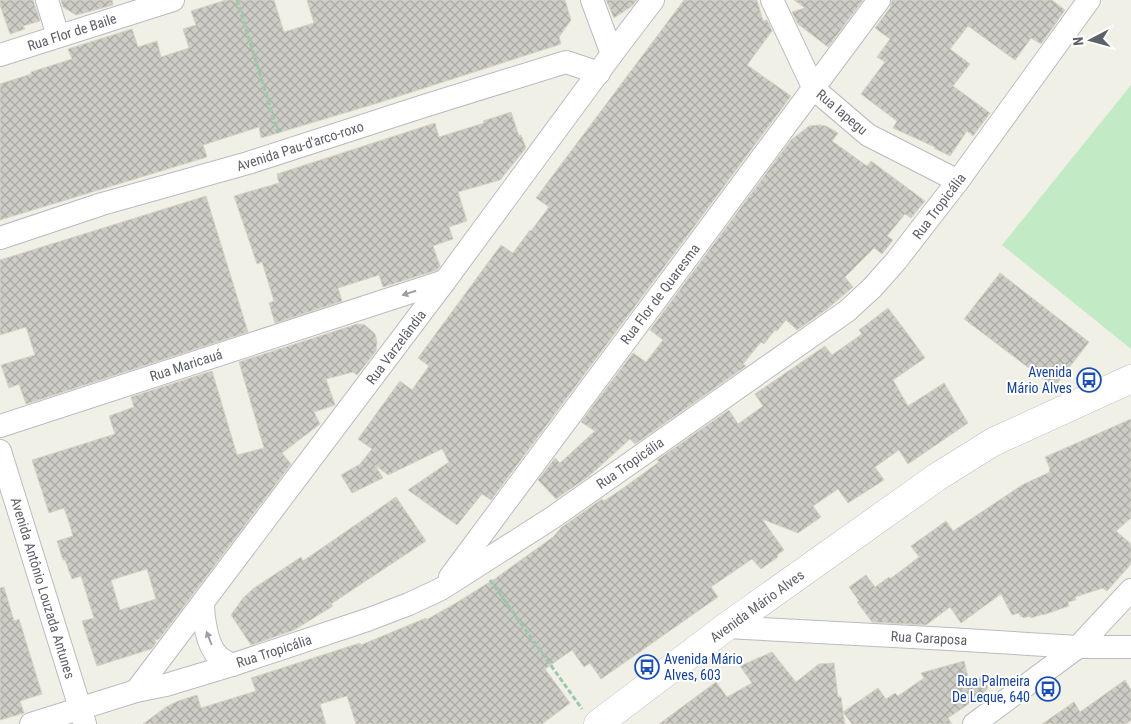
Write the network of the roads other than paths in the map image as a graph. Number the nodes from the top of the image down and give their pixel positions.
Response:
1 (47, 0) edge
2 (173, 0) edge
3 (592, 0) edge
4 (654, 0) edge
5 (772, 0) edge
6 (879, 0) edge
7 (1089, 0) edge
8 (58, 36) junction
9 (612, 54) junction
10 (0, 55) edge
11 (599, 73) junction
12 (814, 89) junction
13 (958, 181) junction
14 (0, 238) edge
15 (445, 281) junction
16 (372, 304) junction
17 (406, 333) junction
18 (1131, 379) edge
19 (0, 426) edge
20 (0, 451) edge
21 (441, 589) junction
22 (1131, 590) edge
23 (203, 603) junction
24 (726, 627) junction
25 (1078, 647) junction
26 (1131, 647) edge
27 (232, 665) junction
28 (136, 691) junction
29 (83, 716) edge
30 (592, 720) edge
31 (31, 724) edge
32 (974, 724) edge

1 - 8 street
2 - 8 street, Rua Flor de Baile
3 - 9 street
4 - 9 street, Rua Varzelândia
5 - 12 street, Rua Iapegu
6 - 12 street, Rua Flor de Quaresma
7 - 13 street, Rua Tropicália
8 - 10 street, Rua Flor de Baile
9 - 11 street, Rua Varzelândia
11 - 14 street, Avenida Pau-d'arco-roxo
11 - 15 street, Rua Varzelândia
12 - 13 street, Rua Iapegu
12 - 21 street, Rua Flor de Quaresma
13 - 21 street, Rua Tropicália
15 -> 16 street, Rua Maricauá
15 - 17 street, Rua Varzelândia
16 - 17 street
16 - 19 street, Rua Maricauá
17 - 23 street, Rua Varzelândia
18 - 24 street, Avenida Mário Alves
20 - 29 street, Avenida Antônio Louzada Antunes
21 - 27 street, Rua Tropicália
22 - 25 street
27 -> 23 street
23 - 28 street, Rua Varzelândia
24 - 25 street, Rua Caraposa
24 - 30 street, Avenida Mário Alves
25 - 26 street, Rua Caraposa
25 - 32 street
27 - 28 street, Rua Tropicália
28 - 29 street, Rua Tropicália
29 - 31 street, Rua Tropicália

